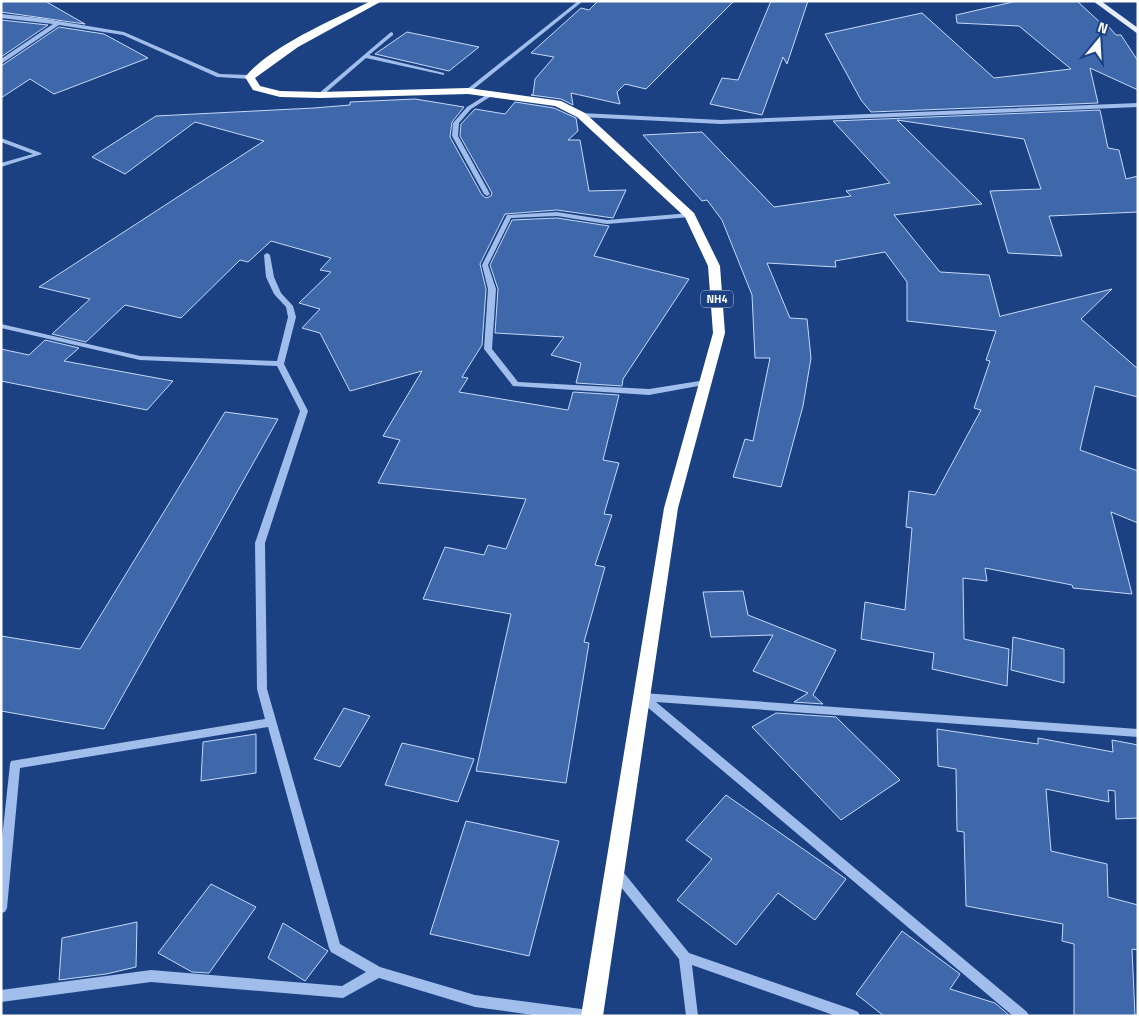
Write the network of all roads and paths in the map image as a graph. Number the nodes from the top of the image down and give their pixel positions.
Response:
1 (378, 1) edge
2 (581, 1) edge
3 (1096, 1) edge
4 (1, 16) edge
5 (58, 23) junction
6 (1138, 32) edge
7 (391, 34) dead end
8 (365, 56) junction
9 (1, 62) edge
10 (442, 74) dead end
11 (250, 77) junction
12 (468, 91) junction
13 (491, 94) junction
14 (320, 96) junction
15 (1138, 105) edge
16 (581, 115) junction
17 (1, 140) edge
18 (1, 165) edge
19 (487, 194) dead end
20 (690, 215) junction
21 (267, 255) dead end
22 (1, 326) edge
23 (280, 364) junction
24 (706, 382) junction
25 (643, 697) junction
26 (271, 722) junction
27 (1138, 733) edge
28 (615, 870) junction
29 (1, 908) edge
30 (685, 958) junction
31 (378, 972) junction
32 (1, 996) edge
33 (591, 1016) edge
34 (692, 1016) edge
35 (854, 1016) edge
36 (1023, 1016) edge

1 - 11 highway
2 - 12 street
3 - 6 main road
4 - 5 street
5 - 9 street
5 - 11 street
7 - 8 street
8 - 10 street
8 - 14 street
11 - 14 highway, NH4
12 - 13 highway, NH4
12 - 14 highway, NH4
13 - 16 highway, NH4
13 - 19 street
15 - 16 street
16 - 20 highway, NH4
17 - 18 street
20 - 24 highway, NH4
20 - 24 street
21 - 23 street
22 - 23 street
23 - 26 street
24 - 25 highway, NH4
25 - 27 street
25 - 28 highway, NH4
25 - 36 street
26 - 29 street
26 - 31 street
28 - 30 street
28 - 33 highway, NH4
30 - 34 street
30 - 35 street
31 - 32 street
31 - 33 street

